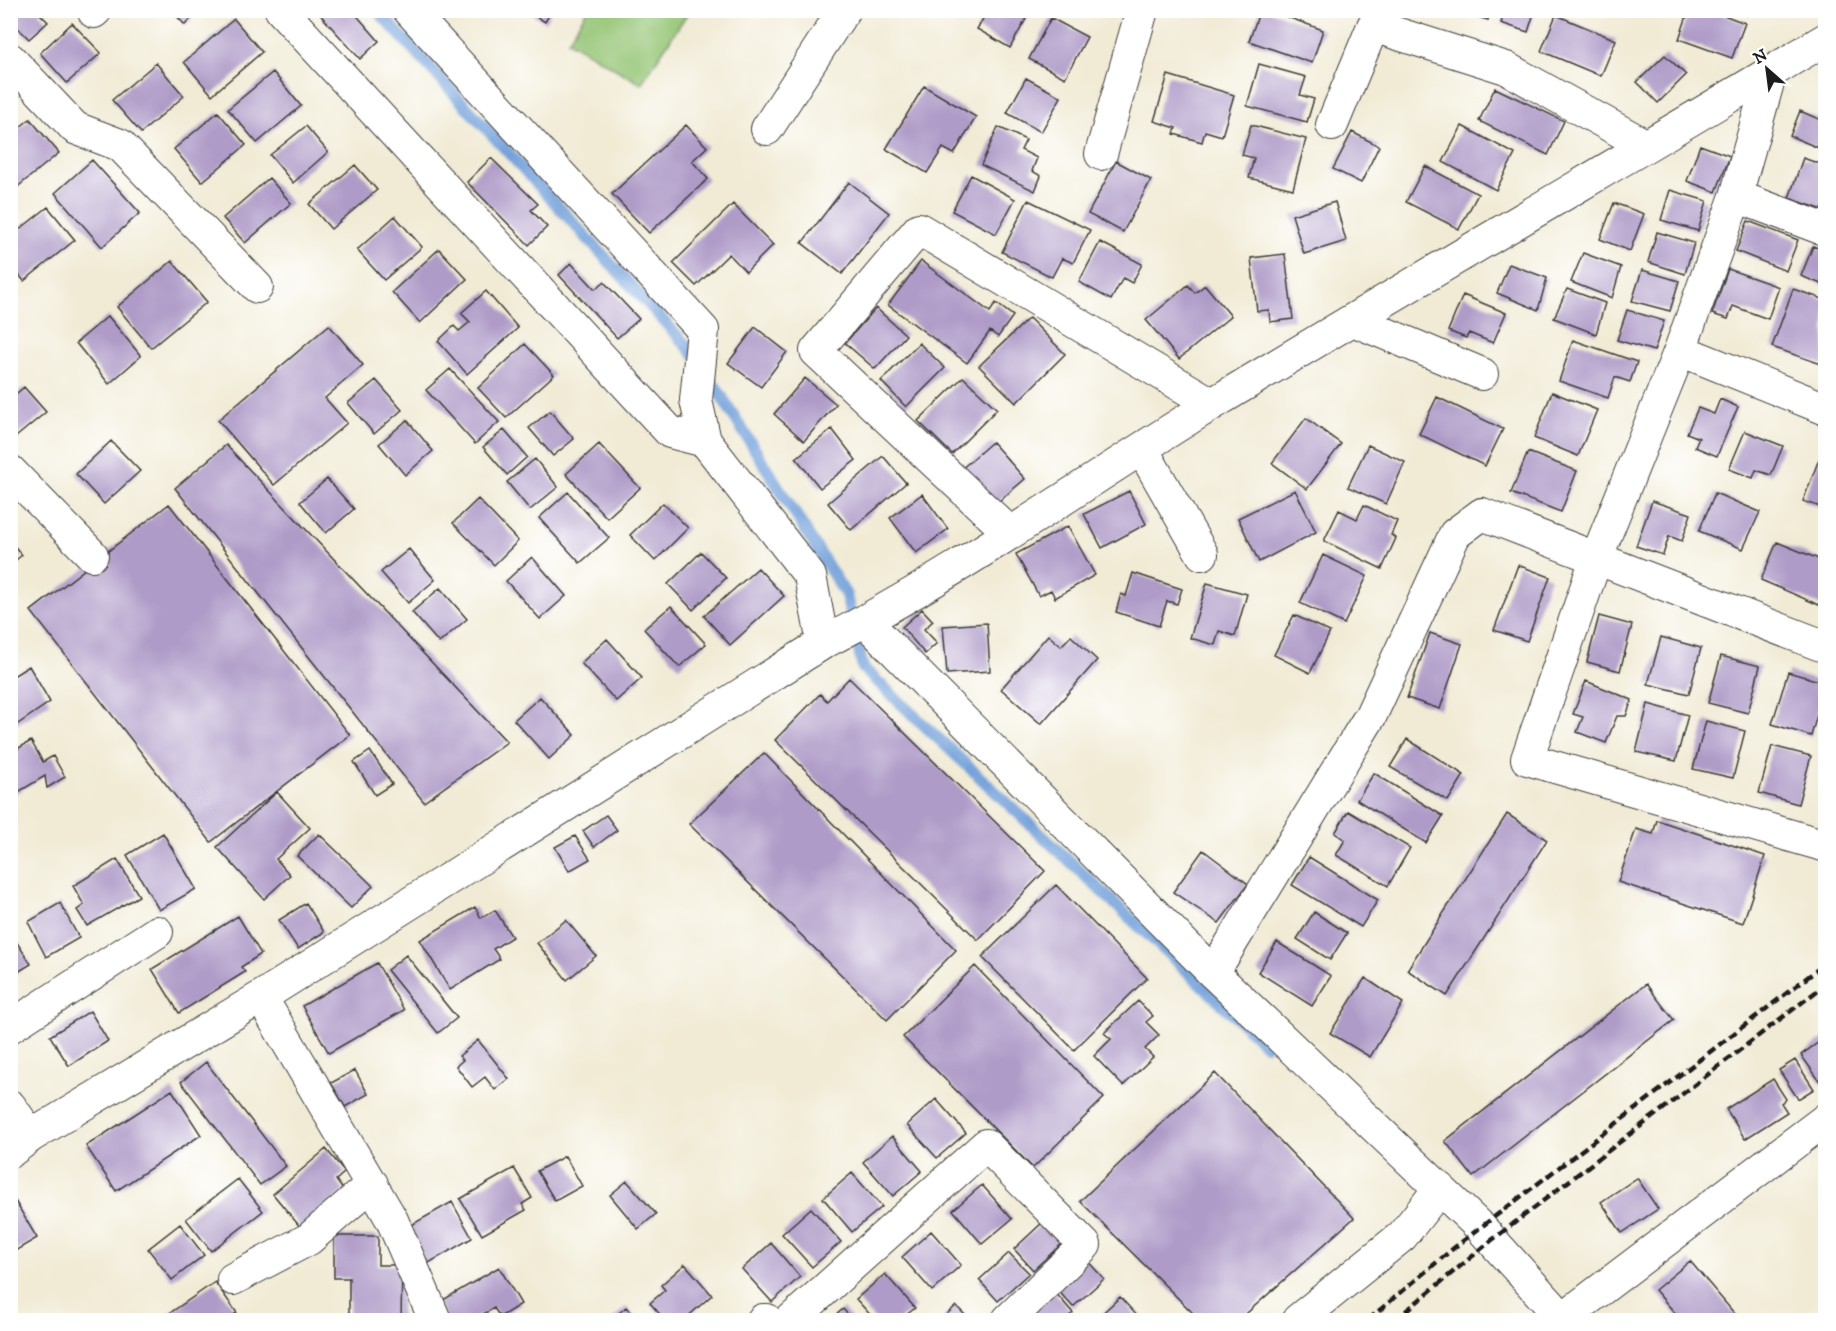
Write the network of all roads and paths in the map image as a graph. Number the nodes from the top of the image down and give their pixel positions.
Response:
1 (281, 10) edge
2 (409, 10) edge
3 (844, 10) edge
4 (1142, 10) edge
5 (1826, 39) edge
6 (10, 59) edge
7 (1772, 72) junction
8 (1332, 125) dead end
9 (768, 129) dead end
10 (1645, 145) junction
11 (1101, 154) dead end
12 (1736, 196) junction
13 (1826, 230) edge
14 (257, 287) dead end
15 (1353, 320) junction
16 (1680, 350) junction
17 (1482, 374) dead end
18 (1212, 404) junction
19 (1826, 409) edge
20 (705, 441) junction
21 (1142, 449) junction
22 (10, 471) edge
23 (1010, 534) junction
24 (1202, 554) dead end
25 (92, 555) dead end
26 (1596, 560) junction
27 (866, 621) junction
28 (823, 643) junction
29 (1826, 647) edge
30 (1826, 846) edge
31 (157, 932) dead end
32 (1213, 973) junction
33 (261, 997) junction
34 (10, 1027) edge
35 (10, 1106) edge
36 (1826, 1119) edge
37 (21, 1144) edge
38 (372, 1184) junction
39 (1440, 1188) junction
40 (233, 1279) dead end
41 (435, 1320) edge
42 (792, 1320) edge
43 (1008, 1320) edge
44 (1298, 1320) edge
45 (1563, 1320) edge

1 - 20 street
2 - 20 street
3 - 9 street
4 - 11 street
5 - 7 street
6 - 14 street
7 - 10 street
7 - 12 street
8 - 10 street
10 - 15 street
12 - 13 street
12 - 16 street
15 - 17 street
15 - 18 street
16 - 19 street
16 - 26 street
18 - 21 street
18 - 23 street
20 - 28 street
21 - 23 street
21 - 24 street
22 - 25 street
23 - 27 street
26 - 29 street
26 - 30 street
26 - 32 street
27 - 28 street
27 - 32 street
28 - 33 street
31 - 34 street
32 - 39 street
33 - 37 street
33 - 38 street
35 - 37 street
36 - 45 street
38 - 40 street
38 - 41 street
39 - 44 street
39 - 45 street
42 - 43 street

